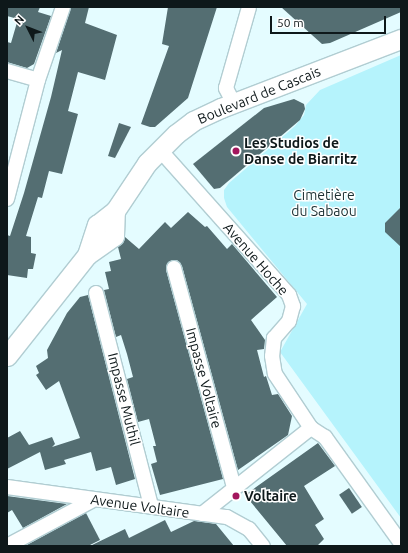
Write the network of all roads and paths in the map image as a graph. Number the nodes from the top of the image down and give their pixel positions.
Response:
1 (63, 7) edge
2 (249, 7) edge
3 (401, 39) edge
4 (7, 71) edge
5 (38, 80) junction
6 (234, 104) junction
7 (160, 150) junction
8 (7, 199) edge
9 (174, 268) dead end
10 (96, 293) dead end
11 (7, 356) edge
12 (311, 428) junction
13 (7, 487) edge
14 (234, 488) junction
15 (93, 500) junction
16 (151, 506) junction
17 (202, 514) junction
18 (401, 543) edge
19 (7, 546) edge
20 (263, 546) edge

1 - 5 street
2 - 6 street
3 - 6 main road, Boulevard de Cascais
4 - 5 street
5 - 8 street
6 - 7 main road, Boulevard de Cascais
7 - 11 main road, Boulevard de Cascais
7 - 12 street, Avenue Hoche
9 - 14 street, Impasse Voltaire
10 - 16 street, Impasse Muthil
12 - 14 street
12 - 18 street, Avenue Hoche
13 - 15 street, Avenue Voltaire
14 - 17 street
15 - 16 street, Avenue Voltaire
15 - 19 street
16 - 17 street, Avenue Voltaire
17 - 20 street, Avenue Voltaire

